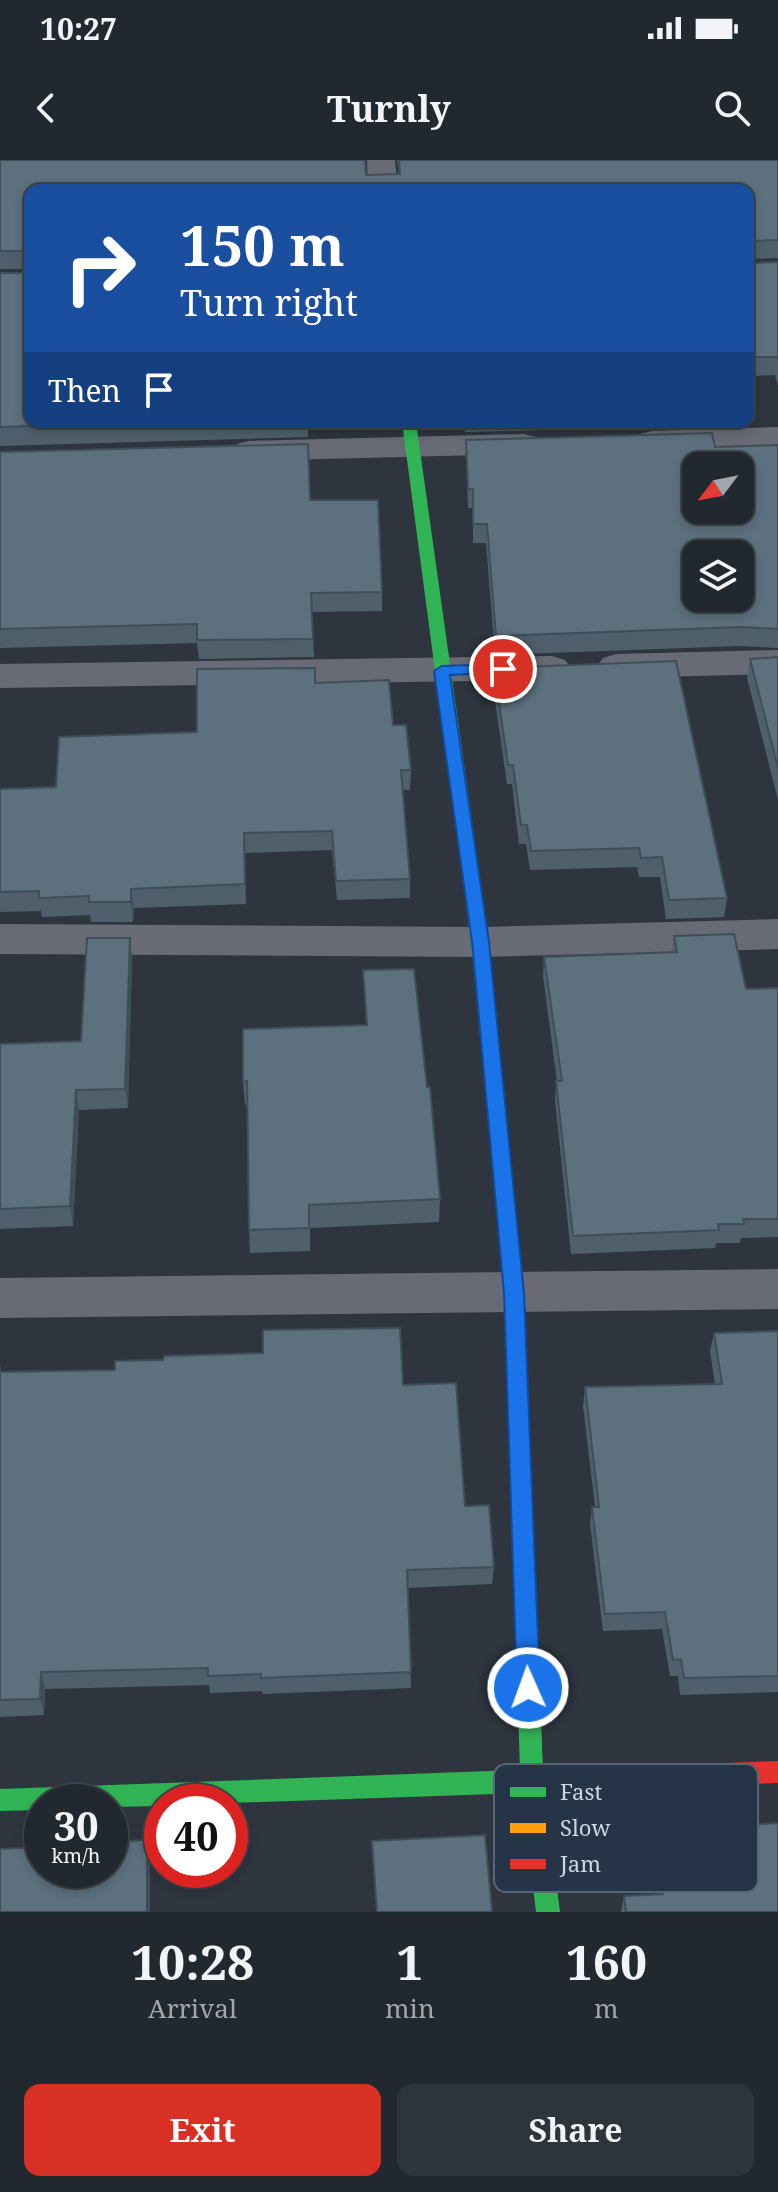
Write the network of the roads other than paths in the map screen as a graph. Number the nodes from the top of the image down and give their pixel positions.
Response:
1 (381, 160) edge
2 (383, 184) edge
3 (411, 434) edge
4 (778, 437) edge
5 (619, 441) edge
6 (555, 443) edge
7 (222, 452) edge
8 (778, 662) edge
9 (442, 671) junction
10 (0, 676) edge
11 (778, 934) edge
12 (0, 939) edge
13 (480, 942) junction
14 (778, 1289) edge
15 (514, 1293) junction
16 (0, 1298) edge
17 (531, 1764) edge
18 (778, 1772) edge
19 (758, 1773) edge
20 (494, 1780) edge
21 (0, 1800) edge
22 (546, 1892) edge
23 (548, 1912) edge

1 - 2 street
3 - 6 street
3 - 7 street
3 - 9 street
4 - 5 street
8 - 9 street
9 - 10 street
9 - 13 street
11 - 13 street
12 - 13 street
13 - 15 street
14 - 15 street
15 - 16 street
15 - 17 street
18 - 19 street
20 - 21 street
22 - 23 street

